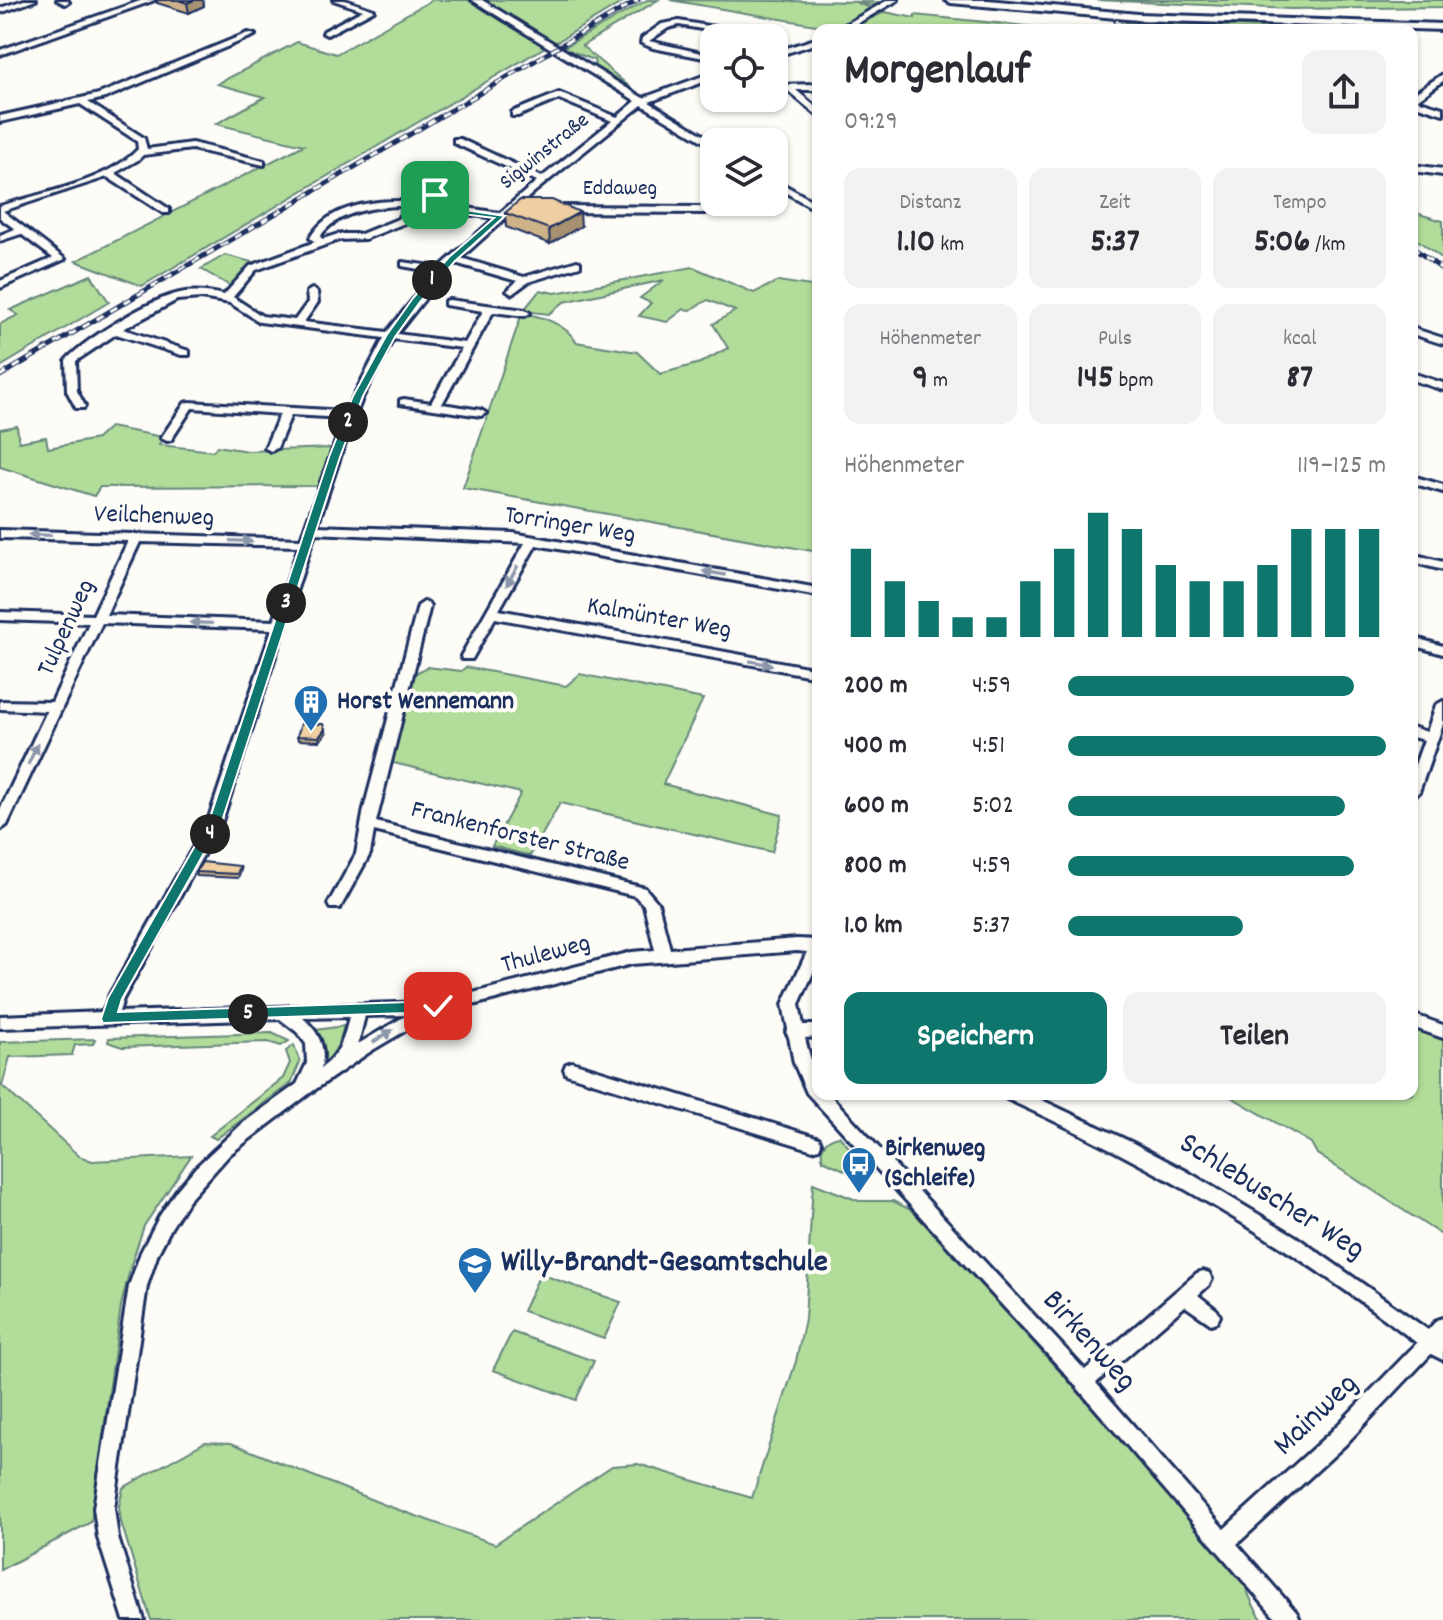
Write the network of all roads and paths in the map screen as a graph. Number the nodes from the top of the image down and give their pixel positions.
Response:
1 (32, 0) edge
2 (151, 0) edge
3 (337, 0) edge
4 (476, 0) edge
5 (894, 0) edge
6 (951, 0) edge
7 (1032, 0) edge
8 (0, 11) edge
9 (1443, 18) edge
10 (851, 24) edge
11 (1352, 24) edge
12 (1418, 26) edge
13 (700, 27) edge
14 (1443, 27) edge
15 (327, 33) dead end
16 (251, 35) dead end
17 (812, 42) edge
18 (788, 47) edge
19 (793, 49) junction
20 (788, 51) edge
21 (0, 53) edge
22 (700, 55) edge
23 (1443, 77) edge
24 (699, 80) edge
25 (812, 87) edge
26 (790, 89) joint
27 (1418, 96) edge
28 (642, 101) junction
29 (83, 102) junction
30 (1418, 102) edge
31 (1425, 105) junction
32 (812, 108) edge
33 (656, 110) junction
34 (1418, 110) edge
35 (1443, 111) edge
36 (515, 114) dead end
37 (623, 118) junction
38 (0, 119) edge
39 (700, 137) edge
40 (457, 141) dead end
41 (143, 152) junction
42 (261, 163) dead end
43 (1418, 169) edge
44 (1443, 172) edge
45 (108, 173) junction
46 (544, 181) junction
47 (438, 183) dead end
48 (788, 192) edge
49 (812, 205) edge
50 (410, 206) junction
51 (426, 207) junction
52 (510, 208) junction
53 (531, 209) edge
54 (544, 209) edge
55 (700, 210) edge
56 (0, 211) edge
57 (166, 211) dead end
58 (501, 216) junction
59 (22, 230) junction
60 (0, 238) edge
61 (322, 243) junction
62 (452, 259) junction
63 (405, 264) dead end
64 (577, 264) dead end
65 (442, 270) junction
66 (524, 280) junction
67 (0, 285) edge
68 (512, 291) dead end
69 (312, 292) dead end
70 (227, 298) junction
71 (449, 303) dead end
72 (490, 308) junction
73 (525, 313) dead end
74 (298, 323) junction
75 (117, 331) junction
76 (1418, 333) edge
77 (390, 336) junction
78 (1443, 341) edge
79 (468, 346) junction
80 (185, 353) dead end
81 (1418, 378) edge
82 (1443, 387) edge
83 (404, 402) dead end
84 (80, 406) dead end
85 (435, 406) junction
86 (287, 411) junction
87 (481, 413) dead end
88 (351, 415) junction
89 (167, 438) dead end
90 (271, 448) dead end
91 (1418, 481) edge
92 (1443, 489) edge
93 (0, 534) edge
94 (309, 536) junction
95 (136, 538) junction
96 (533, 540) junction
97 (1418, 560) edge
98 (1443, 566) edge
99 (812, 591) edge
100 (424, 606) dead end
101 (492, 613) junction
102 (0, 616) edge
103 (97, 619) junction
104 (279, 625) junction
105 (1418, 643) edge
106 (1443, 650) edge
107 (467, 656) dead end
108 (812, 672) edge
109 (0, 705) edge
110 (1443, 705) edge
111 (56, 707) junction
112 (1418, 734) edge
113 (1431, 738) junction
114 (1418, 775) edge
115 (4, 807) edge
116 (0, 825) edge
117 (369, 825) junction
118 (335, 904) dead end
119 (812, 946) edge
120 (663, 953) junction
121 (812, 958) edge
122 (438, 1006) junction
123 (358, 1011) junction
124 (280, 1012) junction
125 (109, 1019) junction
126 (0, 1022) edge
127 (1418, 1022) edge
128 (812, 1031) edge
129 (794, 1032) junction
130 (1443, 1032) edge
131 (572, 1069) dead end
132 (330, 1070) junction
133 (812, 1086) edge
134 (300, 1091) junction
135 (824, 1100) edge
136 (1026, 1100) edge
137 (813, 1143) dead end
138 (1203, 1279) dead end
139 (1186, 1296) junction
140 (1211, 1316) dead end
141 (1443, 1326) edge
142 (1436, 1347) edge
143 (1084, 1382) junction
144 (1224, 1542) junction
145 (134, 1620) edge
146 (1290, 1620) edge

1 - 8 street
2 - 21 street
3 - 15 street
4 - 28 street
5 - 10 street
6 - 11 highway
7 - 9 highway
12 - 14 highway
13 - 22 street
16 - 29 street
17 - 19 street
18 - 19 street
19 - 20 street
23 - 27 street
24 - 28 street
25 - 26 street
26 - 32 street
28 - 33 street
28 - 37 street, Sigwinstraße
29 - 38 street
29 - 41 street
30 - 31 street
31 - 34 street
31 - 35 street
33 - 37 street
33 - 39 street
36 - 37 street
37 - 46 street, Sigwinstraße
40 - 46 street
41 - 42 street
41 - 45 street
43 - 44 street
45 - 56 street
45 - 57 street
46 - 52 street, Sigwinstraße
47 - 51 street
48 - 49 street
50 - 51 street
50 - 61 street
50 - 61 street
51 - 58 street
52 - 53 street
52 - 58 street, Sigwinstraße
54 - 55 street, Eddaweg
56 - 59 street
58 - 62 street, Sigwinstraße
59 - 60 street
59 - 67 street
61 - 70 street
62 - 65 street, Sigwinstraße
62 - 66 street
63 - 65 street
64 - 66 street
65 - 77 street, Sigwinstraße
66 - 68 street
69 - 74 street
70 - 74 street
70 - 75 street
71 - 72 street
72 - 73 street
72 - 79 street
74 - 77 street
75 - 80 street
75 - 84 street
76 - 78 street
77 - 79 street
77 - 88 street, Sigwinstraße
79 - 85 street
81 - 82 street
83 - 85 street
85 - 87 street
86 - 88 street
86 - 89 street
86 - 90 street
88 - 94 street, Sigwinstraße
91 - 92 street
95 -> 93 street, Veilchenweg
95 -> 94 street, Veilchenweg
94 - 96 street, Torringer Weg
94 - 104 street, Sigwinstraße
95 - 103 street, Tulpenweg
99 -> 96 street, Torringer Weg
96 -> 101 street
97 - 98 street
100 - 117 street, Frankenforster Straße
101 - 107 street
101 -> 108 street, Kalmünter Weg
102 - 103 street
104 -> 103 street
103 - 111 street, Tulpenweg
104 - 125 street, Sigwinstraße
105 - 106 street
109 - 111 street
110 - 113 street
115 -> 111 street, Tulpenweg
112 - 113 street
113 - 114 street
115 - 116 street, Tulpenweg
117 - 118 street, Frankenforster Straße
117 - 120 street, Frankenforster Straße
119 - 120 street, Thuleweg
120 - 122 street, Thuleweg
121 - 129 street, Birkenweg
122 - 123 street, Thuleweg
132 -> 122 street
123 - 124 street, Thuleweg
123 - 132 street
124 - 125 street, Thuleweg
124 - 134 street
125 - 126 street, Thuleweg
127 - 130 street
128 - 129 street
129 - 133 street, Birkenweg
131 - 137 street
132 - 134 street
134 - 145 street
135 - 143 street, Birkenweg
136 - 142 street, Schlebuscher Weg
138 - 139 street
139 - 140 street
139 - 143 street
141 - 142 street, Mainweg
142 - 144 street, Mainweg
143 - 144 street, Birkenweg
144 - 146 street, Birkenweg

